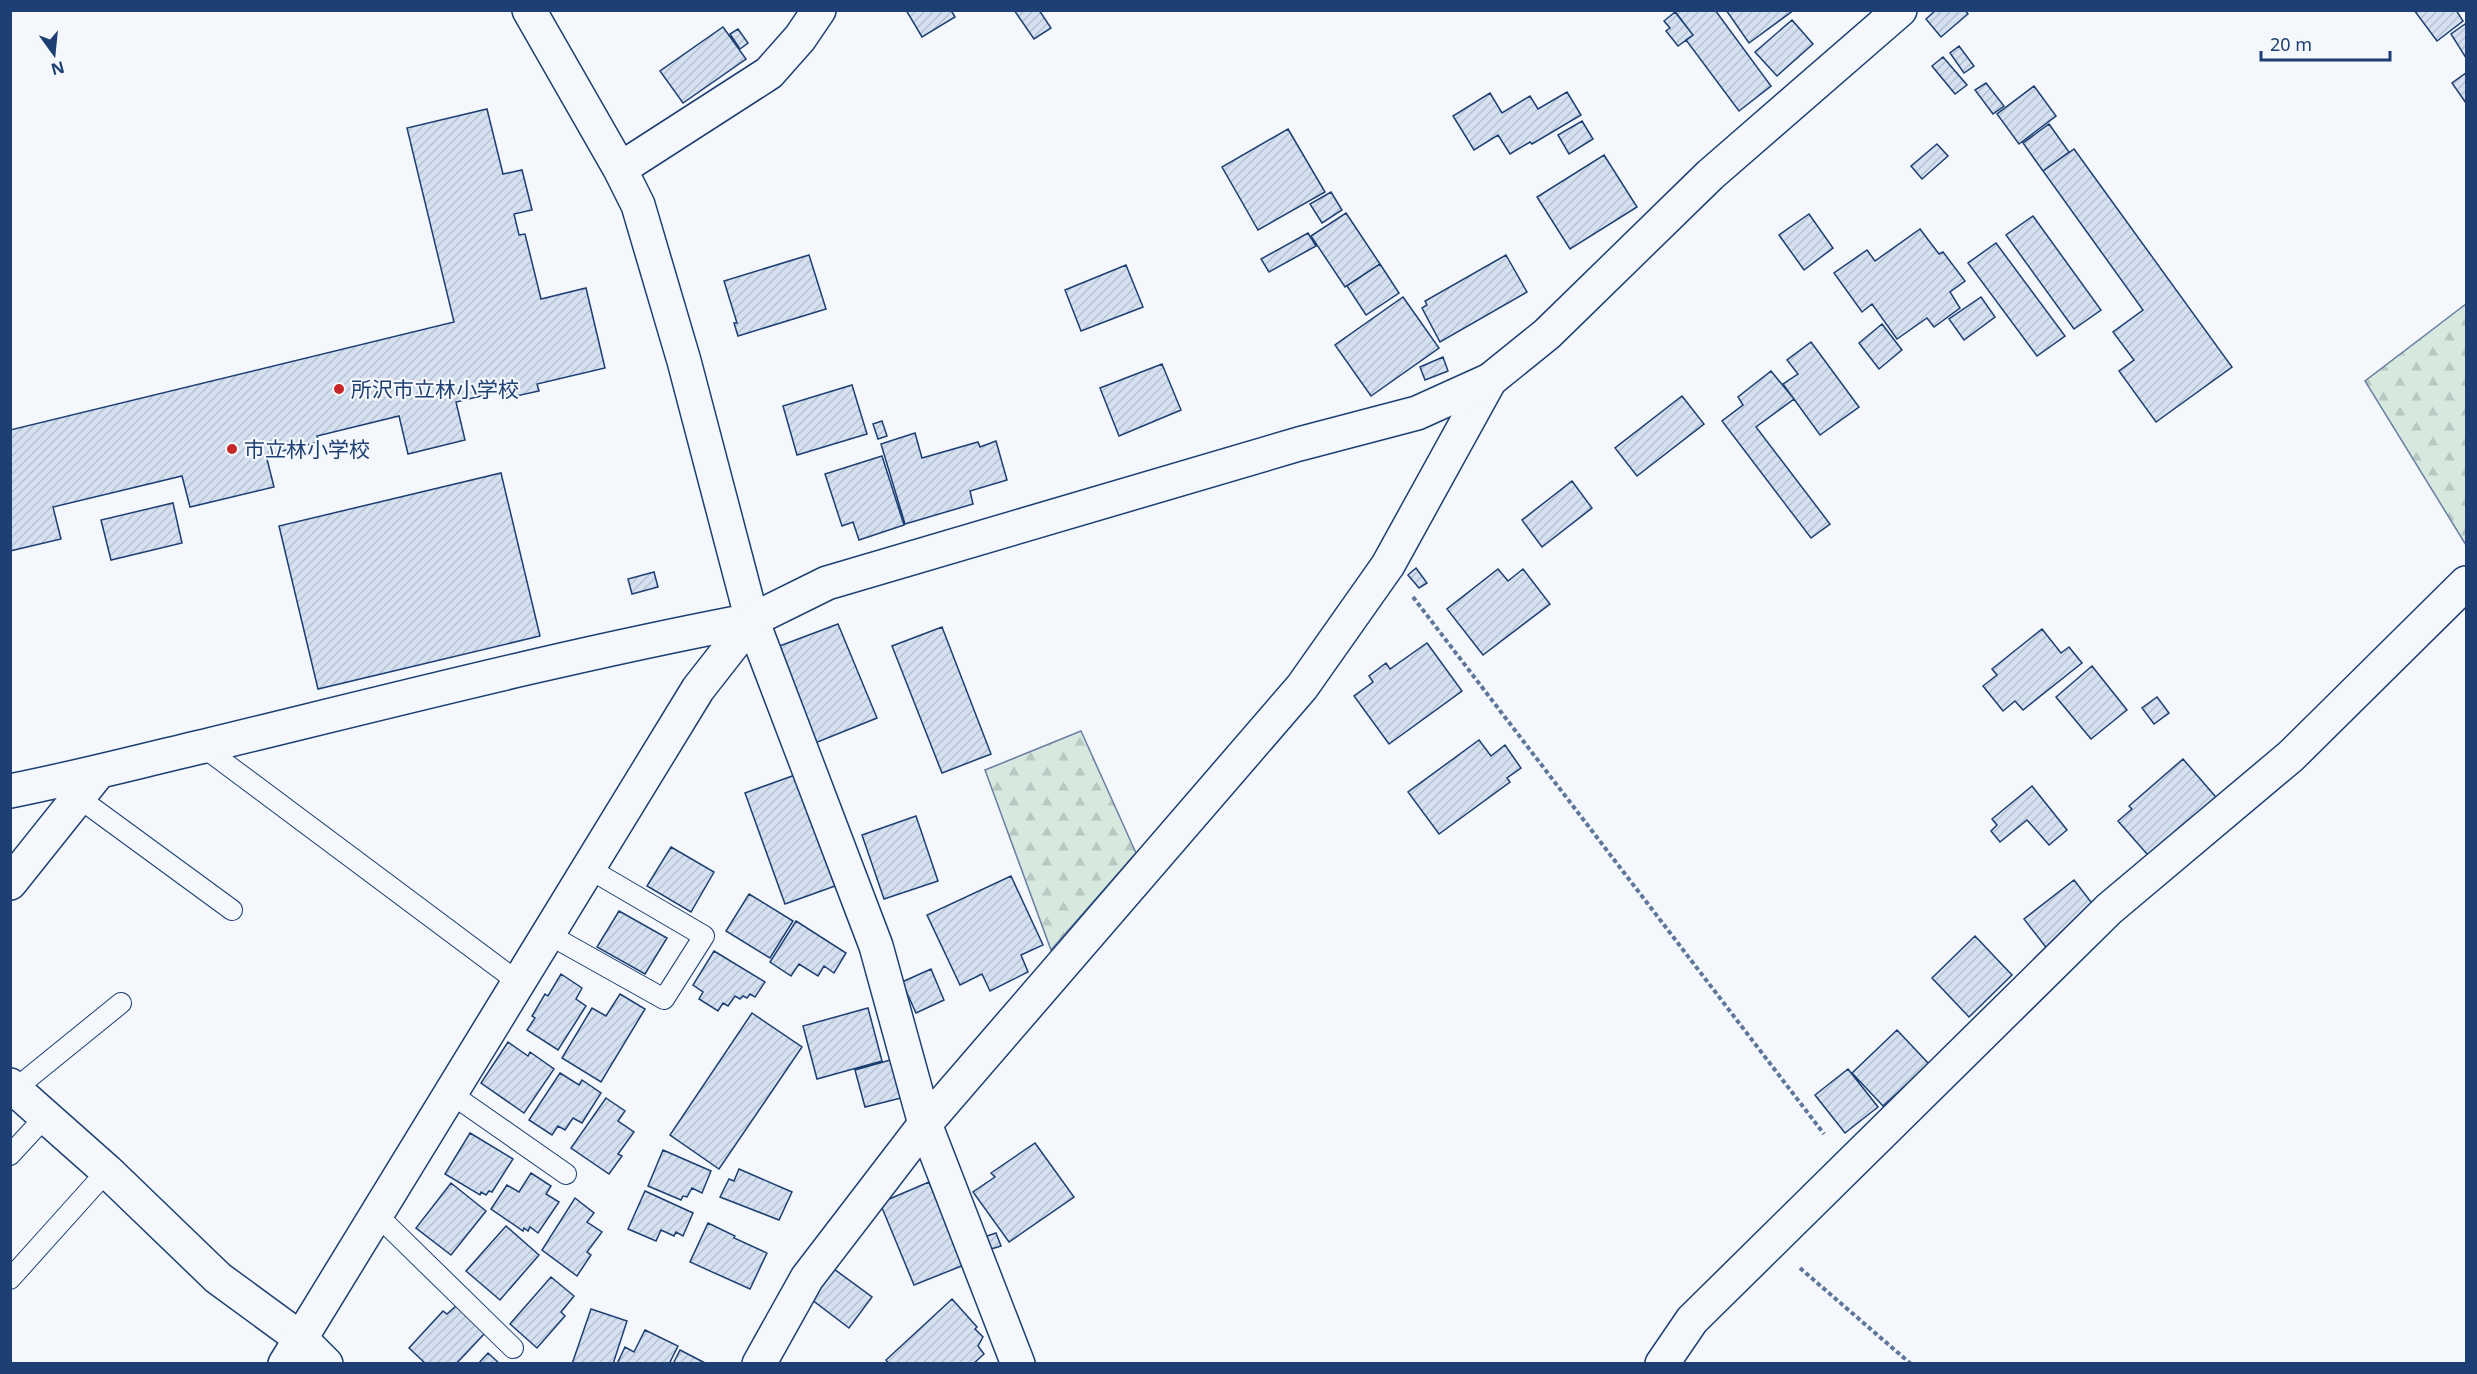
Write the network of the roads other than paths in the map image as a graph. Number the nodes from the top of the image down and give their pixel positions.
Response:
1 (529, 10) edge
2 (819, 10) edge
3 (1900, 10) edge
4 (620, 169) junction
5 (1490, 380) junction
6 (2466, 583) edge
7 (752, 621) junction
8 (202, 746) junction
9 (88, 786) junction
10 (10, 791) edge
11 (588, 868) junction
12 (10, 883) edge
13 (232, 910) dead end
14 (548, 934) junction
15 (518, 982) junction
16 (121, 1003) dead end
17 (13, 1087) edge
18 (450, 1094) junction
19 (46, 1116) junction
20 (925, 1124) junction
21 (10, 1155) edge
22 (107, 1171) junction
23 (566, 1174) dead end
24 (376, 1214) junction
25 (10, 1279) edge
26 (513, 1348) dead end
27 (292, 1351) edge
28 (326, 1364) edge
29 (759, 1364) edge
30 (1018, 1364) edge
31 (1662, 1364) edge

1 - 4 street
2 - 4 street
3 - 5 street
4 - 7 street
5 - 7 street
5 - 20 street
6 - 31 street
7 - 8 street
7 - 11 street
7 - 20 street
8 - 9 street
8 - 15 lane
9 - 10 street
9 - 12 street
9 - 13 lane
11 - 14 street
11 - 14 lane
14 - 15 street
15 - 18 street
16 - 17 lane
17 - 19 street
18 - 23 lane
18 - 24 street
19 - 21 lane
19 - 22 street
20 - 29 street
20 - 30 street
22 - 25 lane
22 - 27 street
24 - 26 lane
24 - 27 street
27 - 28 street

